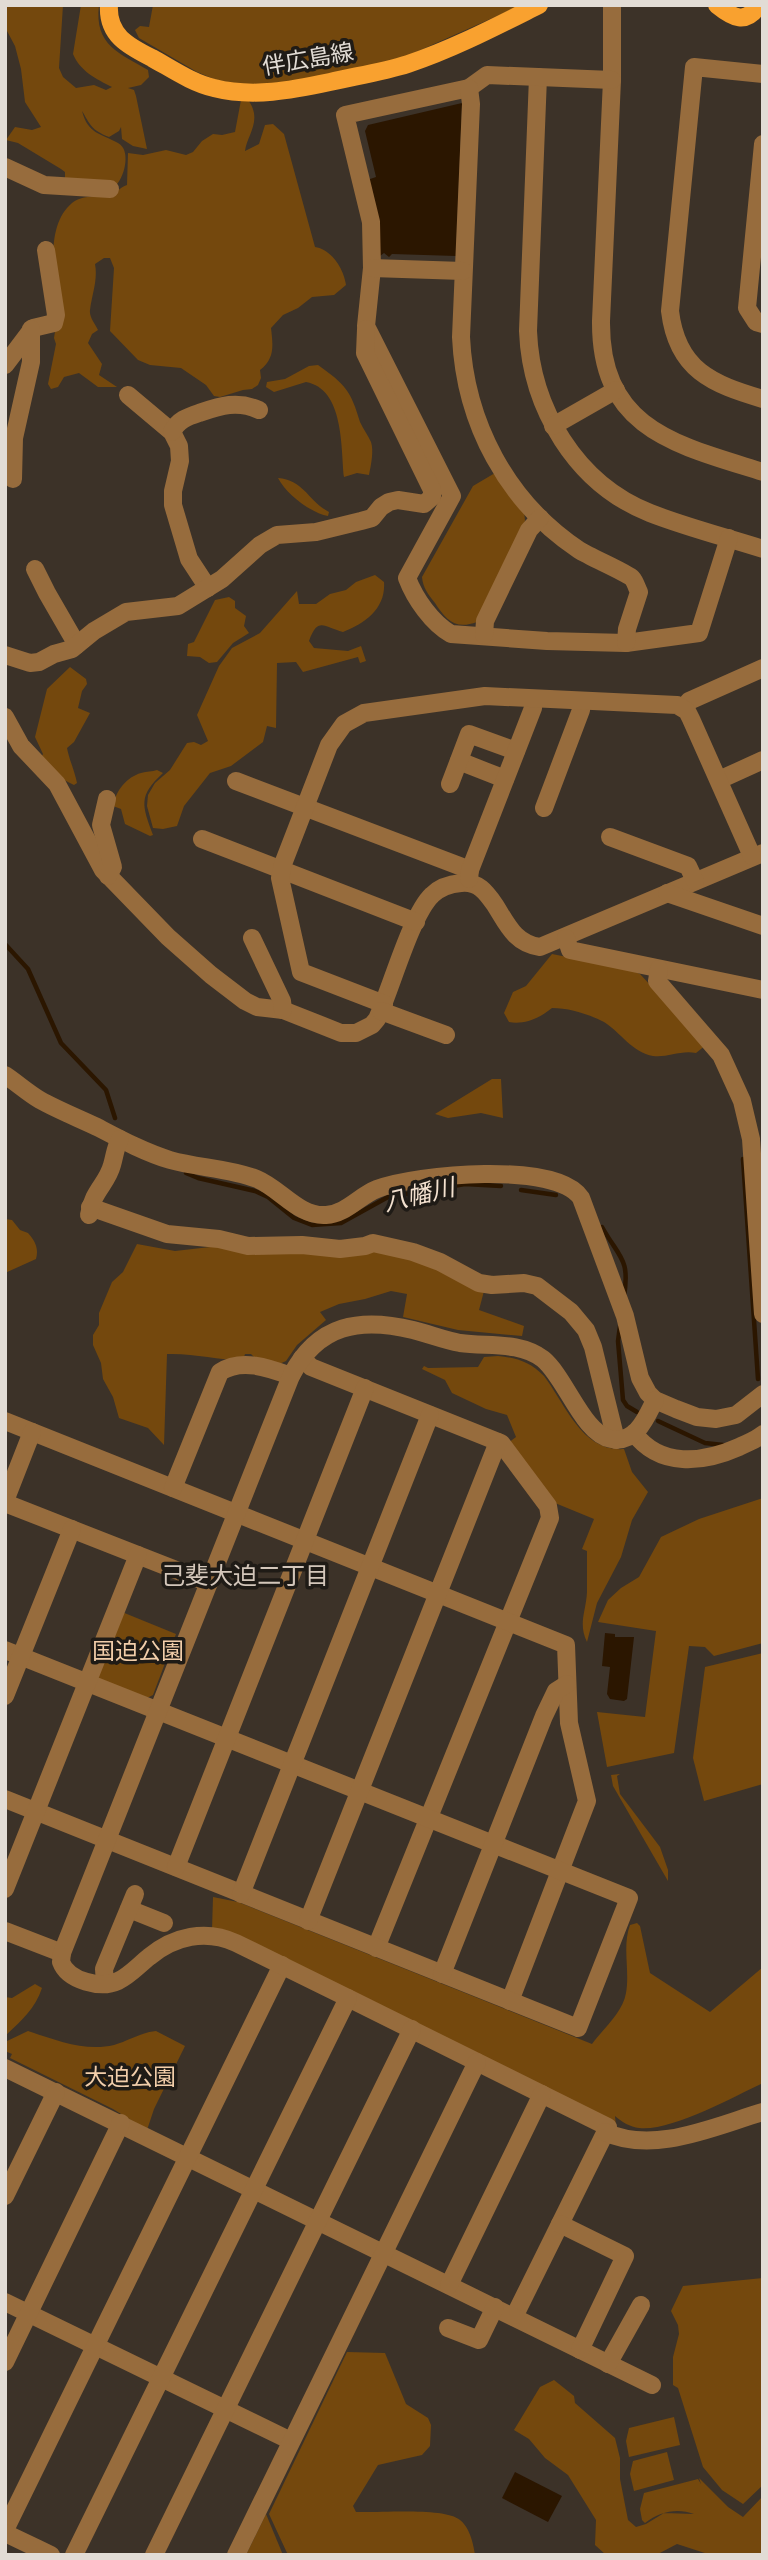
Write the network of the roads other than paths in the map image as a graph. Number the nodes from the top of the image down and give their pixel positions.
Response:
1 (109, 5) edge
2 (540, 5) edge
3 (612, 5) edge
4 (717, 5) edge
5 (759, 5) edge
6 (763, 74) edge
7 (538, 77) junction
8 (612, 80) junction
9 (469, 88) junction
10 (763, 144) edge
11 (5, 167) edge
12 (110, 190) dead end
13 (46, 250) dead end
14 (372, 268) junction
15 (463, 271) junction
16 (763, 324) edge
17 (366, 326) junction
18 (31, 329) junction
19 (5, 365) edge
20 (615, 390) junction
21 (128, 395) dead end
22 (763, 399) edge
23 (258, 410) dead end
24 (553, 426) junction
25 (172, 432) junction
26 (763, 472) edge
27 (8, 481) edge
28 (540, 518) junction
29 (729, 538) junction
30 (763, 549) edge
31 (35, 569) dead end
32 (208, 588) junction
33 (484, 635) junction
34 (625, 643) junction
35 (77, 645) junction
36 (5, 655) edge
37 (763, 668) edge
38 (534, 699) junction
39 (582, 701) junction
40 (683, 708) junction
41 (5, 717) edge
42 (516, 751) junction
43 (763, 760) edge
44 (459, 761) junction
45 (505, 779) junction
46 (719, 780) junction
47 (236, 781) dead end
48 (450, 784) dead end
49 (107, 799) dead end
50 (305, 807) junction
51 (544, 807) dead end
52 (610, 836) dead end
53 (202, 839) dead end
54 (757, 855) edge
55 (281, 871) junction
56 (108, 876) junction
57 (469, 876) junction
58 (695, 881) junction
59 (667, 893) junction
60 (415, 922) junction
61 (763, 926) edge
62 (252, 938) dead end
63 (566, 938) junction
64 (659, 969) junction
65 (763, 990) edge
66 (382, 1007) junction
67 (283, 1010) junction
68 (446, 1035) dead end
69 (5, 1075) edge
70 (120, 1139) junction
71 (757, 1150) edge
72 (763, 1314) edge
73 (302, 1358) junction
74 (291, 1377) junction
75 (365, 1388) junction
76 (763, 1394) edge
77 (655, 1400) junction
78 (430, 1415) junction
79 (5, 1421) edge
80 (32, 1432) junction
81 (634, 1433) junction
82 (762, 1435) edge
83 (616, 1440) junction
84 (498, 1442) junction
85 (173, 1488) junction
86 (5, 1502) edge
87 (237, 1513) junction
88 (72, 1529) junction
89 (305, 1540) junction
90 (138, 1555) junction
91 (371, 1567) junction
92 (209, 1583) junction
93 (438, 1593) junction
94 (507, 1621) junction
95 (13, 1653) edge
96 (87, 1683) junction
97 (567, 1684) junction
98 (5, 1696) edge
99 (158, 1711) junction
100 (226, 1737) junction
101 (292, 1763) junction
102 (360, 1790) junction
103 (5, 1799) edge
104 (36, 1811) junction
105 (428, 1818) junction
106 (107, 1840) junction
107 (494, 1844) junction
108 (176, 1867) junction
109 (561, 1871) junction
110 (7, 1882) edge
111 (241, 1894) junction
112 (308, 1921) junction
113 (164, 1923) dead end
114 (5, 1931) edge
115 (376, 1948) junction
116 (62, 1953) junction
117 (282, 1965) junction
118 (442, 1974) junction
119 (105, 1984) junction
120 (348, 1997) junction
121 (510, 2001) junction
122 (412, 2029) junction
123 (477, 2062) junction
124 (5, 2068) edge
125 (56, 2092) junction
126 (542, 2094) junction
127 (763, 2112) edge
128 (121, 2123) junction
129 (606, 2133) junction
130 (188, 2157) junction
131 (254, 2189) junction
132 (5, 2196) edge
133 (319, 2221) junction
134 (560, 2224) junction
135 (384, 2252) junction
136 (449, 2285) junction
137 (5, 2302) edge
138 (641, 2305) dead end
139 (495, 2307) junction
140 (29, 2313) junction
141 (514, 2317) junction
142 (449, 2328) dead end
143 (94, 2346) junction
144 (580, 2350) junction
145 (5, 2362) edge
146 (608, 2364) junction
147 (161, 2378) junction
148 (652, 2385) dead end
149 (225, 2409) junction
150 (291, 2441) junction
151 (5, 2531) edge
152 (51, 2555) edge
153 (74, 2555) edge
154 (154, 2555) edge
155 (236, 2555) edge

1 - 2 main road, 伴広島線
3 - 8 street
4 - 5 main road
6 - 22 street
7 - 8 street
7 - 9 street
7 - 24 street
8 - 20 street
9 - 14 street
9 - 15 street
10 - 16 street
11 - 12 street
13 - 18 street
14 - 15 street
14 - 17 street
15 - 28 street
17 - 32 street
17 - 33 street
18 - 19 street
18 - 27 street
20 - 24 street
20 - 26 street
21 - 25 street
23 - 25 street
24 - 29 street
25 - 32 street
28 - 33 street
28 - 34 street
29 - 30 street
29 - 34 street
31 - 35 street
32 - 35 street
33 - 34 street
35 - 36 street
37 - 40 street
38 - 39 street
38 - 42 street
38 - 50 street
39 - 40 street
39 - 51 street
40 - 46 street
41 - 56 street
42 - 44 street
42 - 45 street
43 - 46 street
44 - 45 street
44 - 48 street
45 - 57 street
46 - 54 street
47 - 50 street
49 - 56 street
50 - 55 street
50 - 57 street
52 - 58 street
53 - 55 street
54 - 58 street
55 - 60 street
55 - 66 street
56 - 67 street
57 - 60 street
57 - 63 street
58 - 59 street
59 - 61 street
59 - 63 street
60 - 66 street
62 - 67 street
63 - 64 street
64 - 65 street
64 - 71 street
66 - 67 street
66 - 68 street
69 - 70 street
70 - 77 street
70 - 83 street
71 - 72 street
73 - 74 street
73 - 75 street
73 - 83 street
74 - 85 street
74 - 87 street
75 - 78 street
75 - 89 street
76 - 77 street
77 - 81 street
78 - 84 street
78 - 91 street
79 - 80 street
80 - 85 street
80 - 86 street
81 - 82 street
81 - 83 street
84 - 93 street
84 - 94 street
85 - 87 street
86 - 88 street
87 - 89 street
87 - 92 street
88 - 90 street
88 - 95 street
89 - 91 street
89 - 100 street
90 - 92 street
90 - 96 street
91 - 93 street
91 - 101 street
92 - 99 street
93 - 94 street
93 - 102 street
94 - 97 street
94 - 105 street
95 - 96 street
95 - 98 street
96 - 99 street
96 - 104 street
97 - 107 street
97 - 109 street
99 - 100 street
99 - 106 street
100 - 101 street
100 - 108 street
101 - 102 street
101 - 111 street
102 - 105 street
102 - 112 street
103 - 104 street
104 - 106 street
104 - 110 street
105 - 107 street
105 - 115 street
106 - 108 street
106 - 116 street
107 - 109 street
107 - 118 street
108 - 111 street
109 - 121 street
109 - 121 street
111 - 112 street
112 - 115 street
113 - 119 street
114 - 116 street
115 - 118 street
116 - 119 street
117 - 119 street
117 - 120 street
117 - 130 street
118 - 121 street
120 - 122 street
120 - 131 street
122 - 123 street
122 - 133 street
123 - 126 street
123 - 135 street
124 - 125 street
125 - 128 street
125 - 132 street
126 - 129 street
126 - 136 street
127 - 129 street
128 - 130 street
128 - 140 street
129 - 134 street
130 - 131 street
130 - 143 street
131 - 133 street
131 - 147 street
133 - 135 street
133 - 149 street
134 - 141 street
134 - 144 street
135 - 136 street
135 - 150 street
136 - 139 street
137 - 140 street
138 - 146 street
139 - 141 street
139 - 142 street
140 - 143 street
140 - 145 street
141 - 144 street
143 - 147 street
143 - 151 street
144 - 146 street
146 - 148 street
147 - 149 street
147 - 153 street
149 - 150 street
149 - 154 street
150 - 155 street
151 - 152 street

